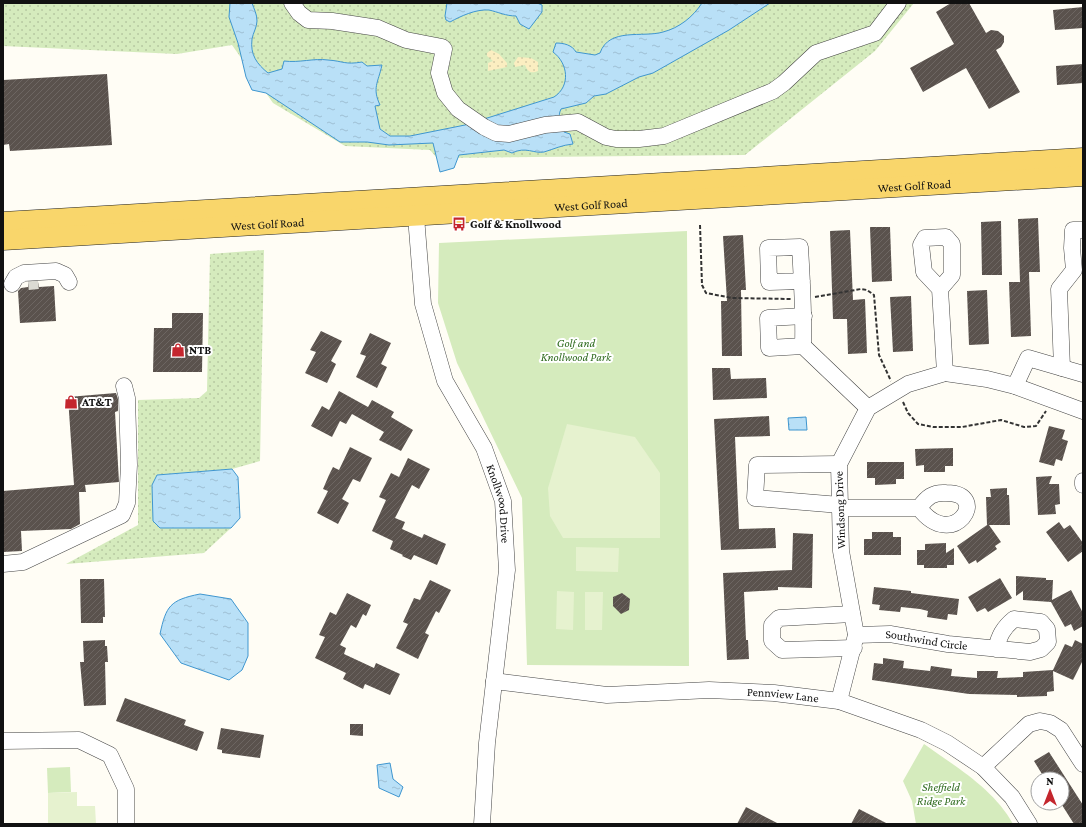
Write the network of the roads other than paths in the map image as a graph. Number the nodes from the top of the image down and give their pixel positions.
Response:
1 (292, 3) edge
2 (898, 3) edge
3 (1083, 158) edge
4 (1083, 176) edge
5 (416, 207) junction
6 (3, 222) edge
7 (1083, 230) edge
8 (3, 240) edge
9 (1078, 270) edge
10 (802, 281) dead end
11 (22, 283) joint
12 (940, 289) dead end
13 (804, 316) junction
14 (803, 346) junction
15 (1062, 368) junction
16 (946, 373) junction
17 (1083, 374) edge
18 (124, 386) dead end
19 (1015, 386) junction
20 (868, 408) junction
21 (1083, 411) edge
22 (839, 464) junction
23 (1083, 481) edge
24 (1083, 485) edge
25 (840, 507) junction
26 (918, 508) dead end
27 (3, 564) edge
28 (852, 614) junction
29 (855, 641) junction
30 (996, 649) dead end
31 (494, 681) junction
32 (839, 701) junction
33 (3, 741) edge
34 (1083, 764) edge
35 (983, 767) junction
36 (126, 824) edge
37 (482, 824) edge
38 (1029, 824) edge

1 - 2 street
3 - 5 main road, West Golf Road
4 - 5 main road, West Golf Road
5 - 6 main road, West Golf Road
5 - 8 main road, West Golf Road
5 - 31 street, Knollwood Drive
7 - 9 street
9 - 15 street
10 - 13 street
11 - 11 street
12 - 16 street
13 - 14 street
13 - 14 street
14 - 20 street
15 - 17 street
15 - 19 street
16 - 19 street
16 - 20 street
18 - 27 street
19 - 21 street
20 - 22 street, Windsong Drive
22 - 25 street, Windsong Drive
22 - 25 street
23 - 24 street
25 - 26 street
25 - 28 street, Windsong Drive
28 - 29 street, Windsong Drive
28 - 29 street, Southwind Circle
29 - 30 street, Southwind Circle
29 - 32 street, Windsong Drive
31 - 32 street, Pennview Lane
31 - 37 street, Knollwood Drive
32 - 35 street, Pennview Lane
33 - 36 street
34 - 35 street
35 - 38 street, Pennview Lane

